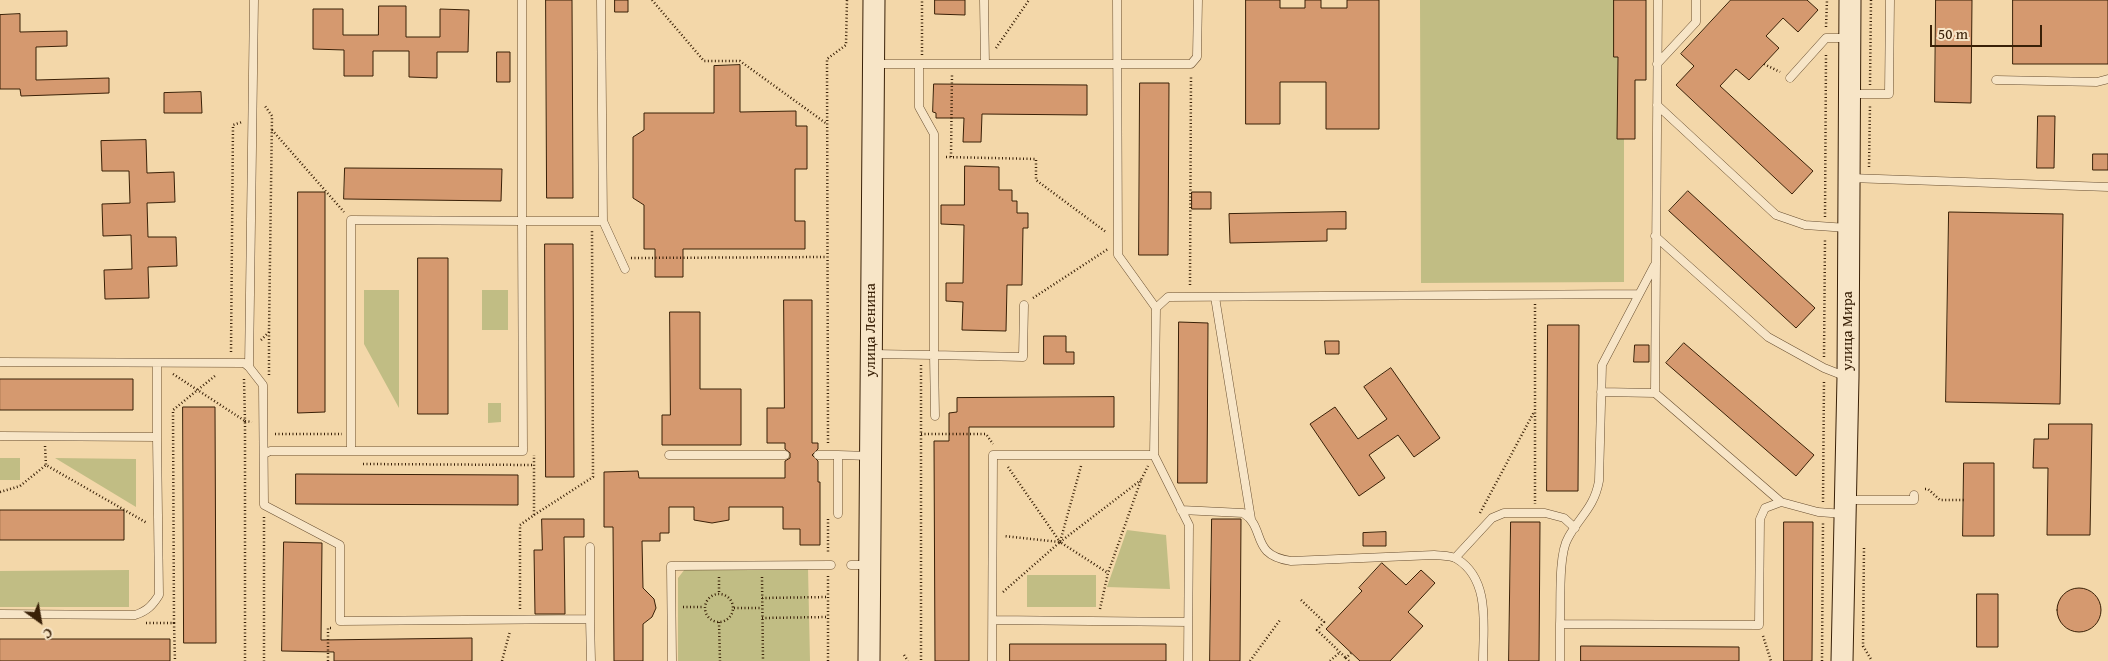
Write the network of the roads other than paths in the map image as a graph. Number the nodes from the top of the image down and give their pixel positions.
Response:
1 (254, 0) edge
2 (522, 0) edge
3 (601, 0) edge
4 (874, 0) edge
5 (984, 0) edge
6 (1117, 0) edge
7 (1198, 0) edge
8 (1658, 0) edge
9 (1696, 0) edge
10 (1850, 0) edge
11 (1890, 0) edge
12 (1850, 38) junction
13 (874, 64) junction
14 (919, 64) junction
15 (985, 64) junction
16 (1117, 64) junction
17 (1657, 64) junction
18 (1790, 78) road end
19 (1996, 80) dead end
20 (2108, 80) edge
21 (1849, 94) junction
22 (1657, 106) junction
23 (1849, 178) junction
24 (2108, 187) edge
25 (603, 220) junction
26 (522, 221) junction
27 (1848, 228) junction
28 (1655, 236) junction
29 (1655, 264) junction
30 (625, 269) dead end
31 (1639, 294) junction
32 (1215, 297) junction
33 (1024, 305) road end
34 (1156, 308) junction
35 (871, 354) junction
36 (934, 355) junction
37 (0, 362) edge
38 (156, 363) junction
39 (246, 365) junction
40 (1848, 377) junction
41 (1602, 392) junction
42 (1655, 393) junction
43 (935, 416) dead end
44 (0, 436) edge
45 (157, 437) junction
46 (351, 450) junction
47 (264, 454) junction
48 (1154, 454) junction
49 (669, 455) dead end
50 (785, 455) dead end
51 (818, 455) dead end
52 (838, 455) junction
53 (870, 456) junction
54 (1914, 495) dead end
55 (1780, 502) junction
56 (1846, 507) junction
57 (1181, 510) junction
58 (838, 514) dead end
59 (1252, 521) junction
60 (1575, 528) junction
61 (590, 547) dead end
62 (1456, 558) junction
63 (830, 565) road end
64 (0, 614) edge
65 (590, 619) junction
66 (993, 620) junction
67 (1188, 622) junction
68 (1560, 624) junction
69 (590, 661) edge
70 (672, 661) edge
71 (869, 661) edge
72 (992, 661) edge
73 (1188, 661) edge
74 (1483, 661) edge
75 (1560, 661) edge
76 (1842, 661) edge

1 - 39 lane
2 - 26 lane
3 - 25 lane
4 - 13 main road, улица Ленина
5 - 15 lane
6 - 16 lane
7 - 16 lane
8 - 17 lane
9 - 17 lane
10 - 12 main road, улица Мира
11 - 21 lane
12 - 18 lane
12 - 21 main road, улица Мира
13 - 14 lane
13 - 35 main road, улица Ленина
14 - 15 lane
14 - 36 lane
15 - 16 lane
16 - 34 lane
17 - 22 lane
19 - 20 lane
21 - 23 main road, улица Мира
22 - 27 lane
22 - 28 lane
23 - 24 lane
23 - 27 main road, улица Мира
25 - 26 lane
25 - 30 lane
26 - 46 lane
26 - 46 lane
27 - 40 main road, улица Мира
28 - 29 lane
28 - 40 lane
29 - 31 lane
29 - 42 lane
31 - 32 lane
31 - 41 lane
32 - 34 lane
32 - 59 lane
33 - 36 lane
34 - 48 lane
35 - 36 lane
35 - 53 main road, улица Ленина
36 - 43 lane
37 - 38 lane
38 - 39 lane
38 - 45 lane
39 - 47 lane
40 - 56 main road, улица Мира
41 - 42 lane
41 - 60 lane
42 - 55 lane
44 - 45 lane
45 - 64 lane
46 - 47 lane
47 - 65 lane
48 - 57 lane
48 - 66 lane
49 - 50 lane
51 - 52 lane
52 - 53 lane
52 - 58 lane
53 - 71 main road, улица Ленина
54 - 56 lane
55 - 56 lane
55 - 68 lane
56 - 76 main road, улица Мира
57 - 59 lane
57 - 67 lane
59 - 62 lane
60 - 62 lane
60 - 68 lane
61 - 65 lane
62 - 74 lane
63 - 70 lane
65 - 69 lane
66 - 67 lane
66 - 72 lane
67 - 73 lane
68 - 75 lane

